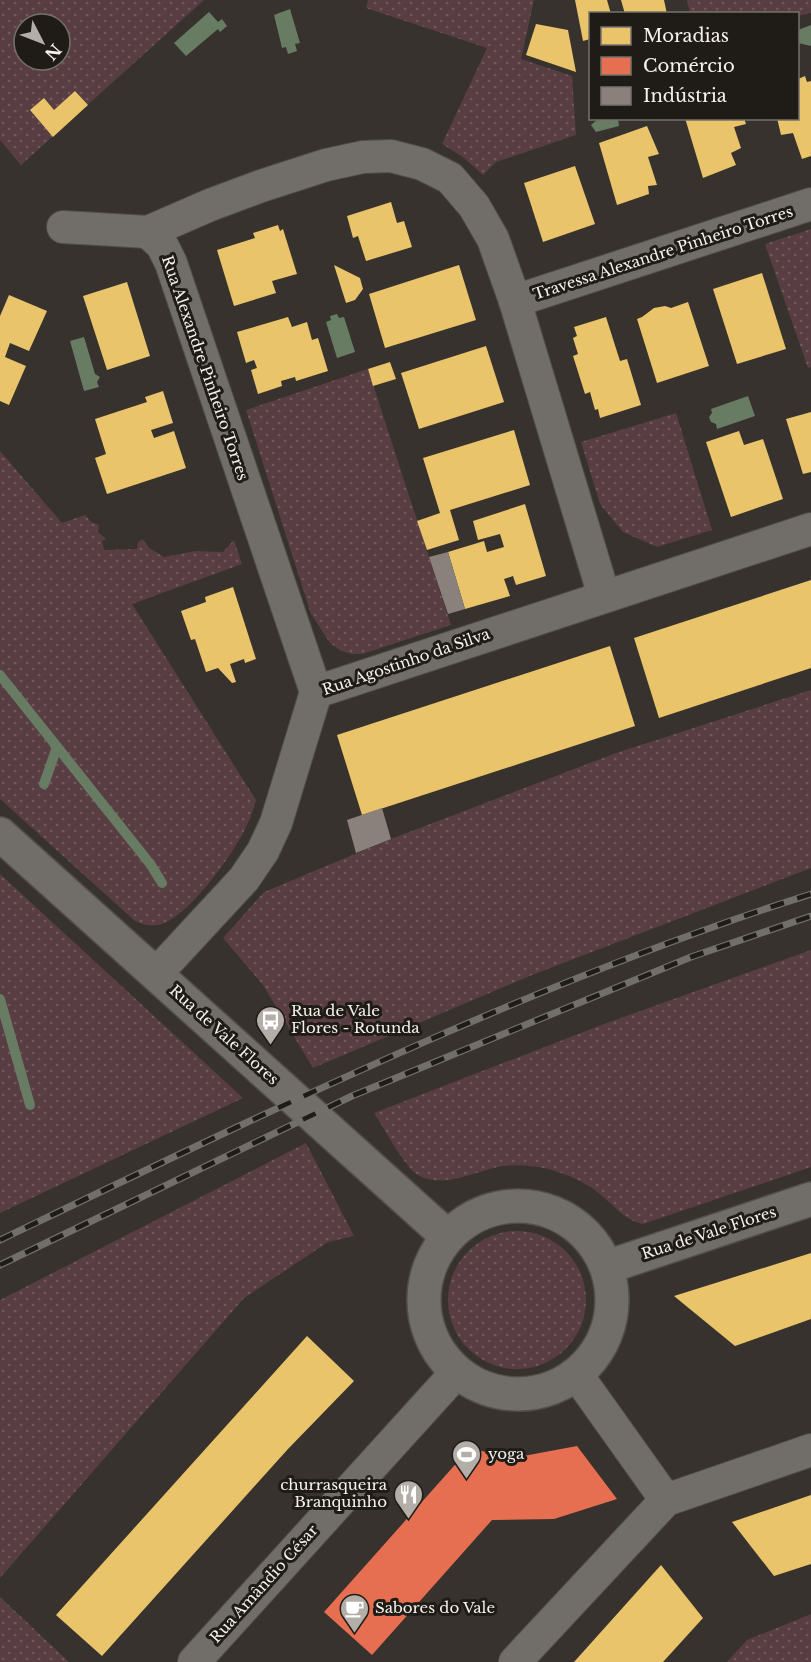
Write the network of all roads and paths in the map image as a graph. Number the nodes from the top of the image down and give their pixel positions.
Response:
1 (811, 204) edge
2 (63, 227) dead end
3 (148, 232) junction
4 (515, 301) junction
5 (811, 529) edge
6 (604, 596) junction
7 (316, 692) junction
8 (0, 834) edge
9 (156, 974) junction
10 (811, 1199) edge
11 (448, 1237) junction
12 (607, 1267) junction
13 (456, 1373) junction
14 (577, 1375) junction
15 (811, 1450) edge
16 (666, 1500) junction
17 (194, 1662) edge
18 (515, 1662) edge

1 - 4 street, Travessa Alexandre Pinheiro Torres
2 - 3 street
3 - 4 street
3 - 7 street, Rua Alexandre Pinheiro Torres
4 - 6 street
5 - 6 street, Rua Agostinho da Silva
6 - 7 street, Rua Agostinho da Silva
7 - 9 street, Rua Agostinho da Silva
8 - 9 street, Rua de Vale Flores
9 - 11 street, Rua de Vale Flores
10 - 12 street, Rua de Vale Flores
11 - 12 street
11 - 13 street
12 - 14 street
13 - 14 street
13 - 17 street, Rua Amândio César
14 - 16 street
15 - 16 street
16 - 18 street

